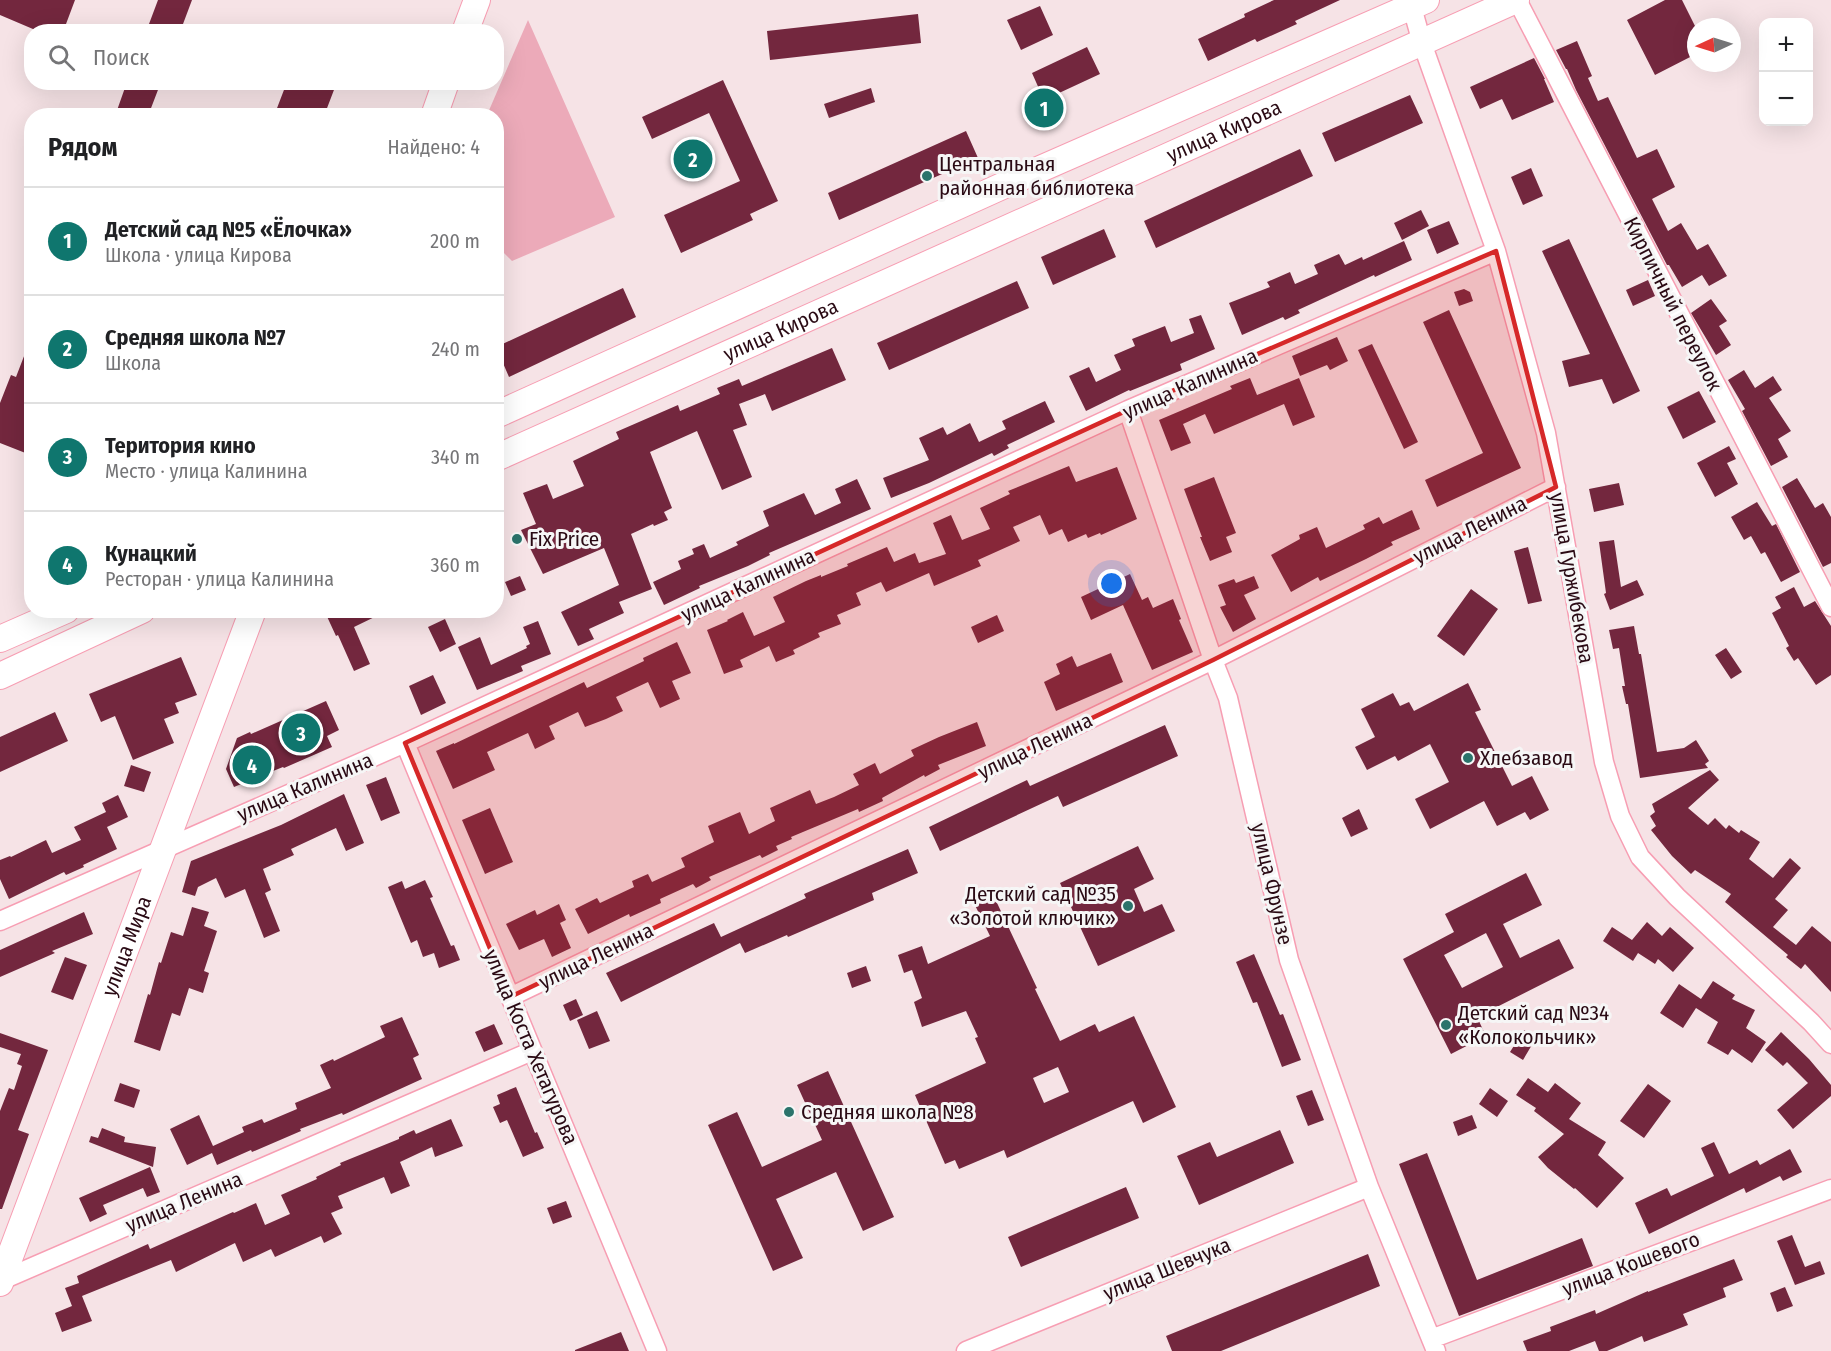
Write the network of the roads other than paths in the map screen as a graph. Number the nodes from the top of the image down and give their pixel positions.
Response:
1 (477, 0) edge
2 (1516, 0) edge
3 (1416, 2) edge
4 (468, 24) edge
5 (1422, 43) junction
6 (443, 90) edge
7 (437, 108) edge
8 (1496, 251) junction
9 (654, 343) junction
10 (670, 380) junction
11 (1128, 410) junction
12 (504, 411) edge
13 (504, 454) edge
14 (1556, 487) junction
15 (1831, 607) edge
16 (48, 618) edge
17 (125, 618) edge
18 (250, 618) edge
19 (0, 639) edge
20 (1213, 660) junction
21 (0, 676) edge
22 (405, 743) junction
23 (165, 848) junction
24 (0, 921) edge
25 (510, 997) junction
26 (1830, 1040) edge
27 (532, 1051) junction
28 (1369, 1187) junction
29 (1831, 1190) edge
30 (0, 1282) edge
31 (1434, 1345) edge
32 (657, 1351) edge
33 (966, 1351) edge

1 - 4 street
2 - 5 street, улица Кирова
2 - 15 street, Кирпичный переулок
3 - 5 street, улица Гуржибекова
3 - 9 street, улица Кирова
5 - 8 street, улица Гуржибекова
5 - 10 street, улица Кирова
6 - 7 street
8 - 11 street, улица Калинина
8 - 14 street, улица Гуржибекова
9 - 10 street
9 - 12 street, улица Кирова
10 - 13 street, улица Кирова
11 - 20 street, улица Фрунзе
11 - 22 street, улица Калинина
14 - 20 street, улица Ленина
14 - 26 street, улица Гуржибекова
16 - 19 street
17 - 21 street
18 - 23 street, улица Мира
20 - 25 street, улица Ленина
20 - 28 street, улица Фрунзе
22 - 23 street, улица Калинина
22 - 25 street, улица Коста Хетагурова
23 - 24 street, улица Калинина
23 - 30 street, улица Мира
25 - 27 street, улица Коста Хетагурова
27 - 30 street, улица Ленина
27 - 32 street, улица Коста Хетагурова
28 - 31 street, улица Фрунзе
28 - 33 street, улица Шевчука
29 - 31 street, улица Кошевого

